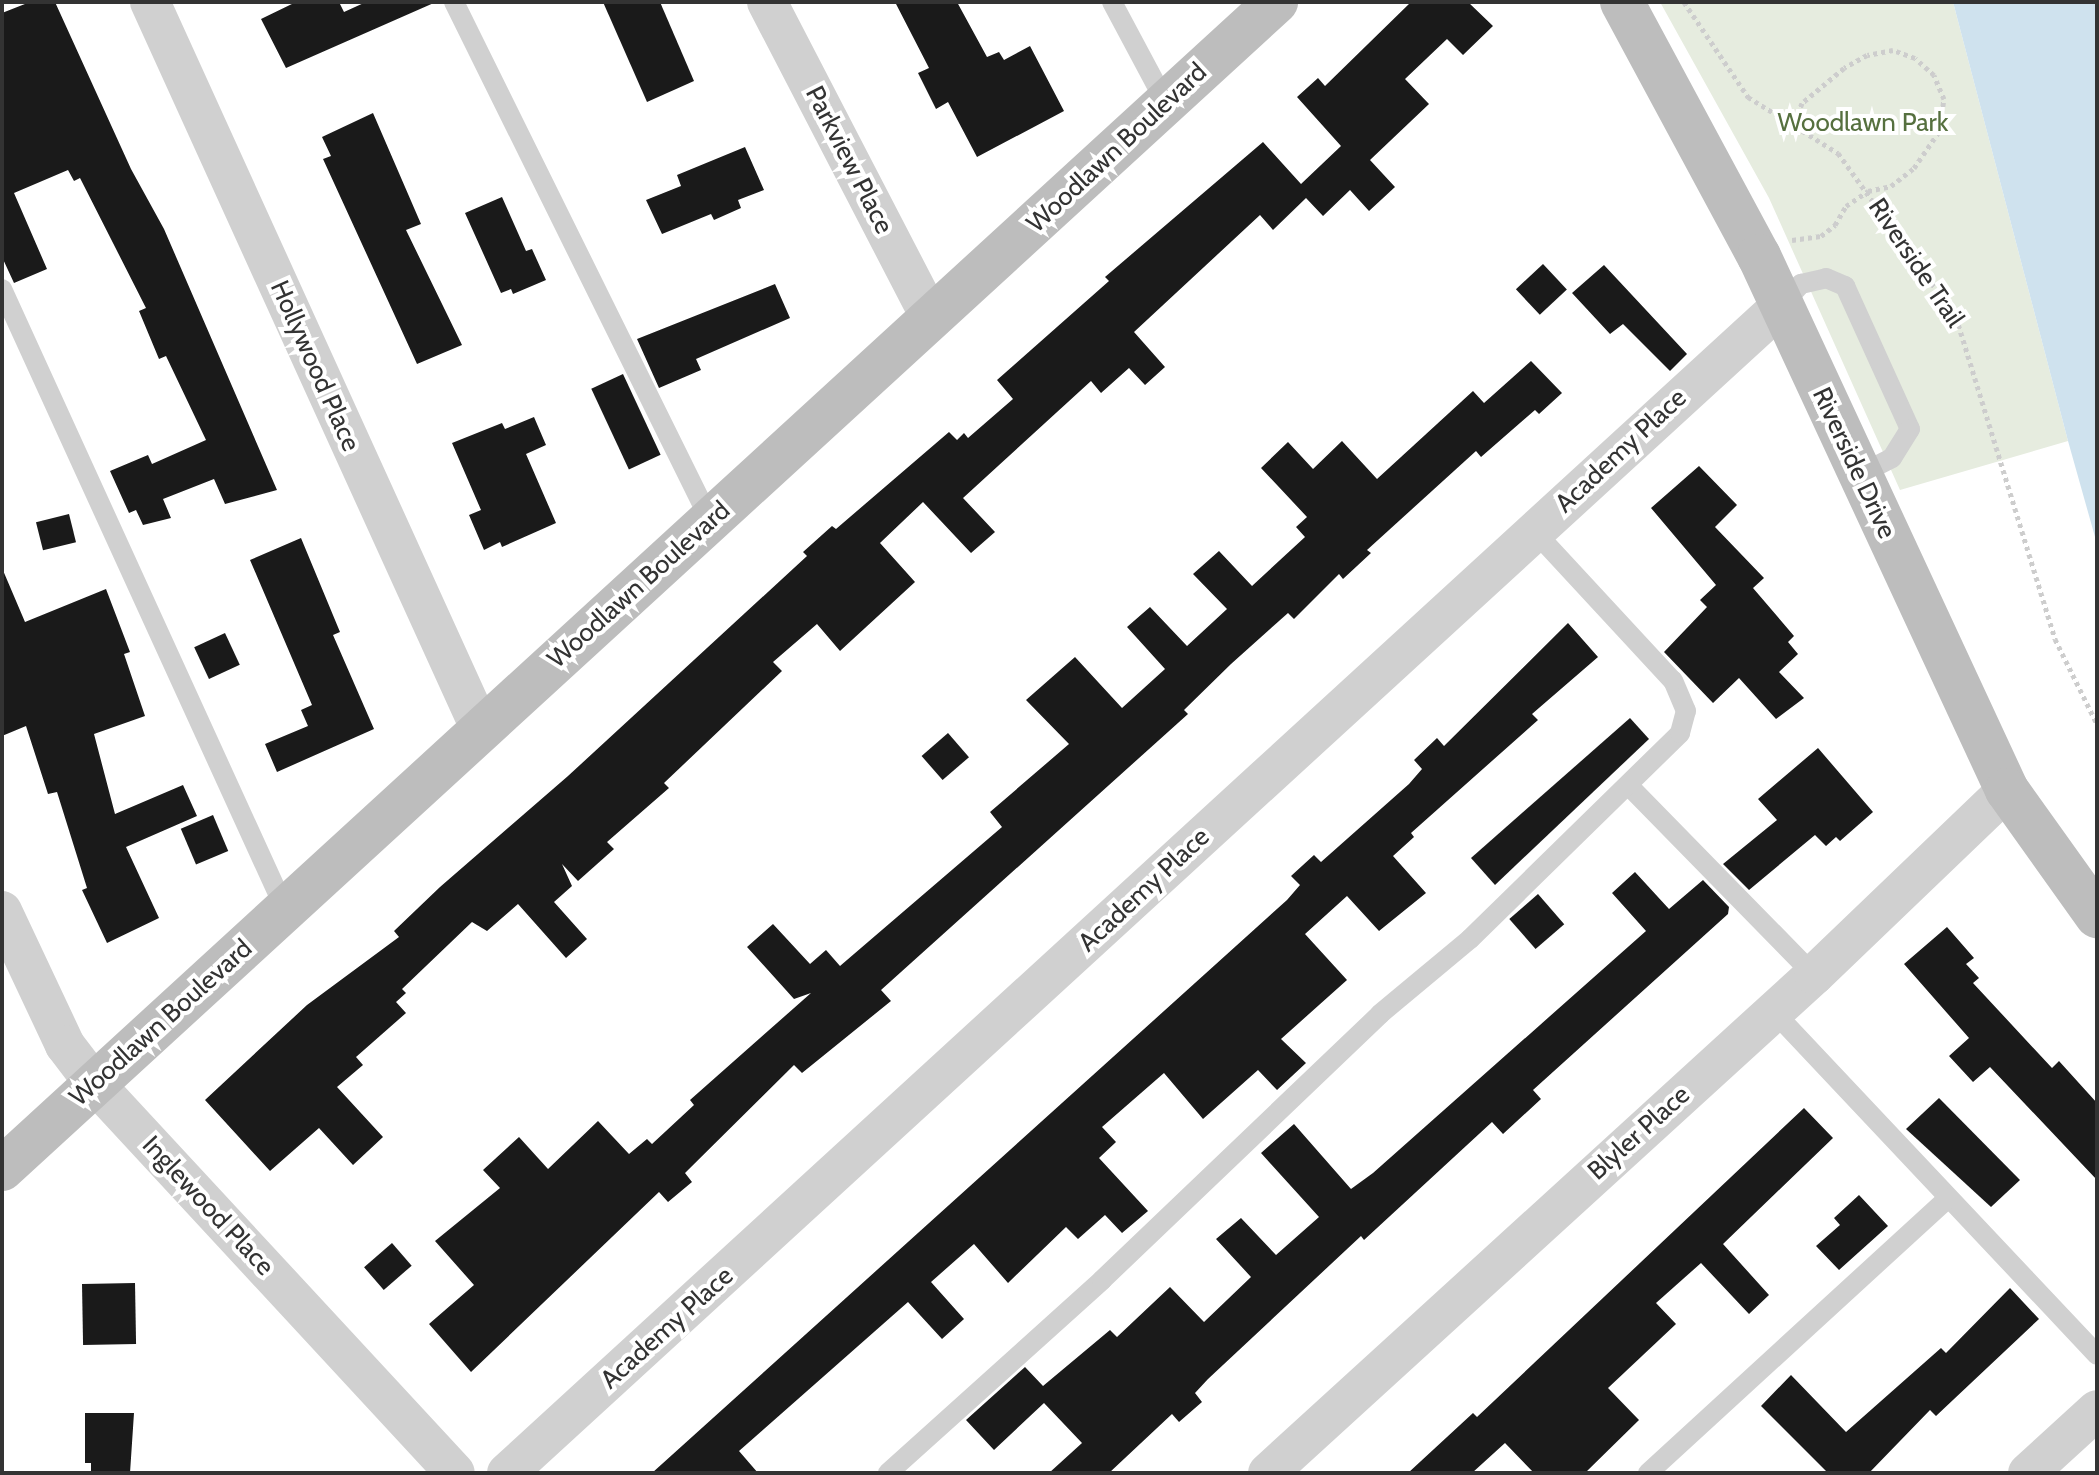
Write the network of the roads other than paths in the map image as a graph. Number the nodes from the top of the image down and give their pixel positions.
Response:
1 (150, 2) edge
2 (454, 2) edge
3 (767, 2) edge
4 (1112, 2) edge
5 (1276, 2) edge
6 (1622, 2) edge
7 (1166, 103) junction
8 (2, 289) edge
9 (1781, 306) junction
10 (931, 319) junction
11 (1860, 474) junction
12 (710, 520) junction
13 (1535, 532) junction
14 (481, 730) junction
15 (1630, 787) junction
16 (2007, 790) junction
17 (285, 909) junction
18 (2, 911) edge
19 (2097, 916) edge
20 (1814, 975) junction
21 (1774, 1012) junction
22 (94, 1083) junction
23 (2, 1169) edge
24 (1948, 1198) junction
25 (2097, 1355) edge
26 (2097, 1410) edge
27 (455, 1473) edge
28 (507, 1473) edge
29 (888, 1473) edge
30 (1268, 1473) edge
31 (1648, 1473) edge
32 (2028, 1473) edge

1 - 14 street, Hollywood Place
2 - 12 lane
3 - 10 street, Parkview Place
4 - 7 lane
5 - 7 street, Woodlawn Boulevard
6 - 9 street, Riverside Drive
7 - 10 street, Woodlawn Boulevard
8 - 17 lane
9 - 11 street, Riverside Drive
9 - 11 lane
9 - 13 street, Academy Place
10 - 12 street, Woodlawn Boulevard
11 - 16 street, Riverside Drive
12 - 14 street, Woodlawn Boulevard
13 - 15 lane
13 - 28 street, Academy Place
14 - 17 street, Woodlawn Boulevard
15 - 20 lane
15 - 29 lane
16 - 19 street, Riverside Drive
16 - 20 street, Blyler Place
17 - 22 street, Woodlawn Boulevard
18 - 22 street, Inglewood Place
20 - 21 street, Blyler Place
21 - 24 lane
21 - 30 street, Blyler Place
22 - 23 street, Woodlawn Boulevard
22 - 27 street, Inglewood Place
24 - 25 lane
24 - 31 lane
26 - 32 street

